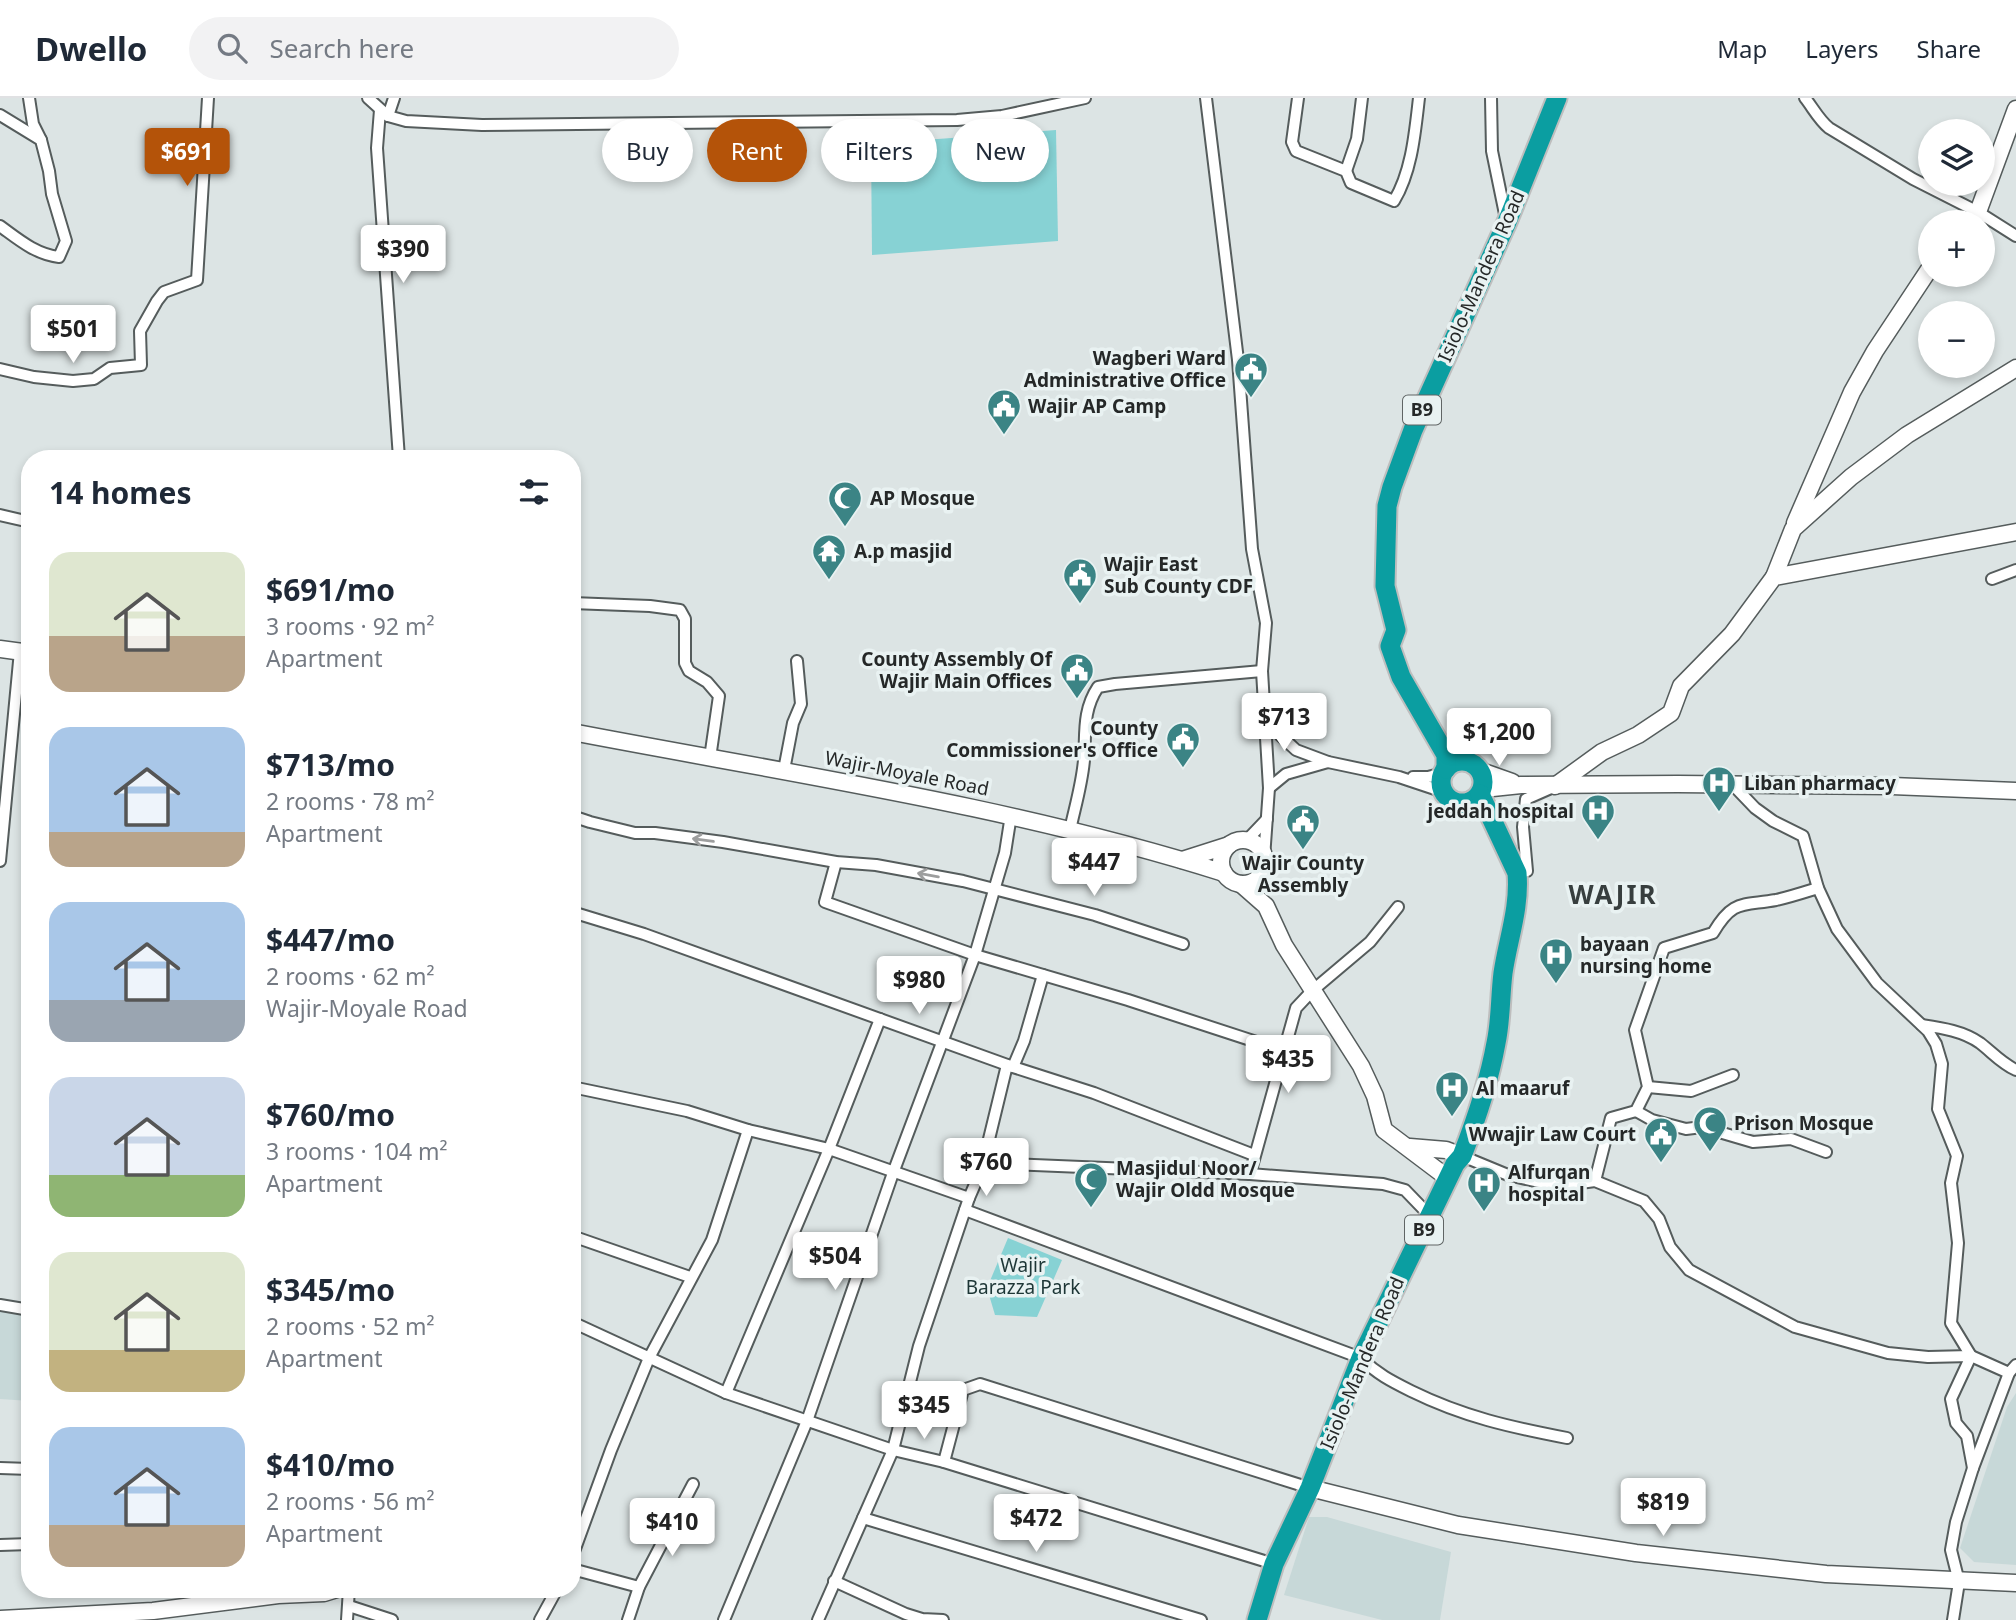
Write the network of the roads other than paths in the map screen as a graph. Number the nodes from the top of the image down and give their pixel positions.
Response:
1 (29, 98) edge
2 (208, 98) edge
3 (368, 98) edge
4 (394, 98) edge
5 (1085, 98) edge
6 (1206, 98) edge
7 (1298, 98) edge
8 (1362, 98) edge
9 (1419, 98) edge
10 (1492, 98) edge
11 (1557, 98) edge
12 (1805, 98) edge
13 (2016, 109) edge
14 (384, 113) junction
15 (0, 115) edge
16 (41, 140) junction
17 (1346, 171) junction
18 (1962, 210) edge
19 (1976, 210) edge
20 (1507, 222) junction
21 (0, 226) edge
22 (1995, 227) edge
23 (2016, 236) edge
24 (1918, 286) edge
25 (0, 369) edge
26 (2016, 369) edge
27 (398, 450) edge
28 (0, 514) edge
29 (21, 520) edge
30 (1793, 529) junction
31 (2016, 532) edge
32 (2016, 570) edge
33 (1774, 577) junction
34 (1993, 579) dead end
35 (581, 603) edge
36 (0, 649) edge
37 (21, 652) edge
38 (797, 661) dead end
39 (1262, 671) junction
40 (21, 685) edge
41 (1266, 708) junction
42 (1433, 731) junction
43 (581, 734) edge
44 (710, 758) junction
45 (1328, 762) junction
46 (784, 770) junction
47 (1399, 777) junction
48 (1478, 779) junction
49 (1448, 784) junction
50 (1733, 785) junction
51 (1555, 786) junction
52 (1269, 788) junction
53 (2016, 791) edge
54 (1011, 815) junction
55 (581, 818) edge
56 (1267, 819) junction
57 (1495, 827) junction
58 (1070, 830) junction
59 (1247, 840) junction
60 (1228, 845) junction
61 (1182, 860) junction
62 (0, 861) edge
63 (836, 862) junction
64 (1264, 865) junction
65 (1224, 873) junction
66 (1517, 873) junction
67 (1241, 884) junction
68 (1818, 888) junction
69 (995, 890) junction
70 (1266, 906) junction
71 (1398, 907) dead end
72 (581, 915) edge
73 (1183, 944) dead end
74 (975, 955) junction
75 (1042, 975) junction
76 (1312, 991) junction
77 (880, 1019) junction
78 (1919, 1025) junction
79 (943, 1041) junction
80 (1284, 1051) junction
81 (1010, 1066) junction
82 (2016, 1070) edge
83 (1733, 1075) dead end
84 (1648, 1087) junction
85 (581, 1089) edge
86 (1636, 1111) junction
87 (748, 1130) junction
88 (1410, 1147) junction
89 (829, 1149) junction
90 (1826, 1152) dead end
91 (1254, 1155) junction
92 (1462, 1156) junction
93 (982, 1168) junction
94 (893, 1173) junction
95 (1250, 1174) junction
96 (1449, 1178) junction
97 (1595, 1181) junction
98 (969, 1198) junction
99 (964, 1210) junction
100 (1430, 1217) junction
101 (581, 1239) edge
102 (691, 1277) junction
103 (0, 1305) edge
104 (21, 1308) edge
105 (581, 1326) edge
106 (1971, 1356) junction
107 (649, 1358) junction
108 (1361, 1358) junction
109 (2013, 1369) edge
110 (726, 1393) junction
111 (807, 1421) junction
112 (1567, 1438) dead end
113 (893, 1450) junction
114 (944, 1462) junction
115 (0, 1468) edge
116 (1973, 1468) junction
117 (21, 1469) edge
118 (693, 1484) dead end
119 (1310, 1488) junction
120 (863, 1518) junction
121 (581, 1532) edge
122 (21, 1544) edge
123 (0, 1545) edge
124 (1274, 1564) junction
125 (581, 1571) edge
126 (834, 1581) junction
127 (1959, 1582) junction
128 (2016, 1583) edge
129 (639, 1587) junction
130 (202, 1598) edge
131 (349, 1598) edge
132 (551, 1598) edge
133 (349, 1606) junction
134 (0, 1619) edge
135 (347, 1620) edge
136 (393, 1620) edge
137 (540, 1620) edge
138 (628, 1620) edge
139 (724, 1620) edge
140 (818, 1620) edge
141 (943, 1620) edge
142 (1201, 1620) edge
143 (1257, 1620) edge
144 (1953, 1620) edge

1 - 16 street
2 - 25 street
3 - 14 street
4 - 14 street
5 - 14 street
6 - 39 street
7 - 17 street
8 - 17 street
9 - 17 street
10 - 20 street
11 - 20 highway, Isiolo-Mandera Road / B9
12 - 18 street
13 - 19 street
14 - 27 street
15 - 16 street
16 - 21 street
20 - 42 highway, Isiolo-Mandera Road / B9
22 - 23 street
24 - 30 street
26 - 30 street
28 - 29 street
30 - 33 street
31 - 33 street
32 - 34 street
33 - 51 street
35 - 44 street
36 - 37 street
38 - 46 street
39 - 41 street
39 - 58 street
40 - 62 street
41 - 45 street
41 - 52 street
42 - 48 highway, Isiolo-Mandera Road / B9
42 - 49 highway, Isiolo-Mandera Road / B9
43 - 44 street, Wajir-Moyale Road
44 - 46 street, Wajir-Moyale Road
45 - 47 street
45 - 52 street
46 - 54 street, Wajir-Moyale Road
47 - 49 street
47 - 49 street
48 - 49 highway
48 - 49 highway
48 - 51 street
48 - 57 highway, Isiolo-Mandera Road / B9
49 - 57 highway
50 - 51 street
50 - 53 street
50 - 68 street
51 - 66 street
52 - 56 street
54 - 58 street, Wajir-Moyale Road
54 - 69 street
63 -> 55 street
56 - 59 street
56 - 64 street
57 - 66 highway, Isiolo-Mandera Road / B9
58 - 61 street, Wajir-Moyale Road
59 - 60 street
59 - 64 street
60 - 61 street
60 - 65 street
61 - 65 street, Wajir-Moyale Road
69 -> 63 street
63 - 74 street
64 - 67 street
64 - 70 street
65 - 67 street
66 - 92 highway, Isiolo-Mandera Road / B9
67 - 70 street
68 - 78 street
68 - 84 street
69 - 73 street
69 - 74 street
70 - 76 street
71 - 76 street
72 - 77 street
74 - 75 street
74 - 79 street
75 - 80 street
75 - 81 street
76 - 80 street
76 - 88 street
77 - 79 street
77 - 89 street
78 - 82 street
78 - 106 street
79 - 81 street
79 - 94 street
80 - 91 street
81 - 91 street
81 - 93 street
83 - 84 street
84 - 86 street
85 - 87 street
86 - 90 street
86 - 97 street
87 - 89 street
87 - 102 street
88 - 92 street
88 - 96 street
89 - 94 street
89 - 110 street
91 - 95 street
92 - 96 highway, Isiolo-Mandera Road / B9
92 - 97 street
93 - 95 street
93 - 98 street
94 - 98 street
94 - 111 street
95 - 100 street
96 - 100 highway, Isiolo-Mandera Road / B9
97 - 106 street
98 - 99 street
99 - 108 street
99 - 113 street
100 - 108 highway, Isiolo-Mandera Road / B9
101 - 102 street
102 - 107 street
103 - 104 street
105 - 107 street
106 - 109 street
106 - 116 street
107 - 110 street
107 - 121 street
108 - 112 street
108 - 119 highway, Isiolo-Mandera Road / B9
109 - 116 street
110 - 111 street
111 - 113 street
111 - 139 street
113 - 114 street
113 - 120 street
114 - 119 street
114 - 124 street
115 - 117 street
116 - 127 street
118 - 129 street
119 - 124 highway, Isiolo-Mandera Road / B9
119 - 127 street
120 - 126 street
120 - 142 street
122 - 123 street
124 - 143 highway, Isiolo-Mandera Road / B9
125 - 129 street
126 - 140 street
126 - 141 street
127 - 128 street
127 - 144 street
129 - 138 street
130 - 134 street
131 - 133 street
132 - 137 street
133 - 135 street
133 - 136 street

